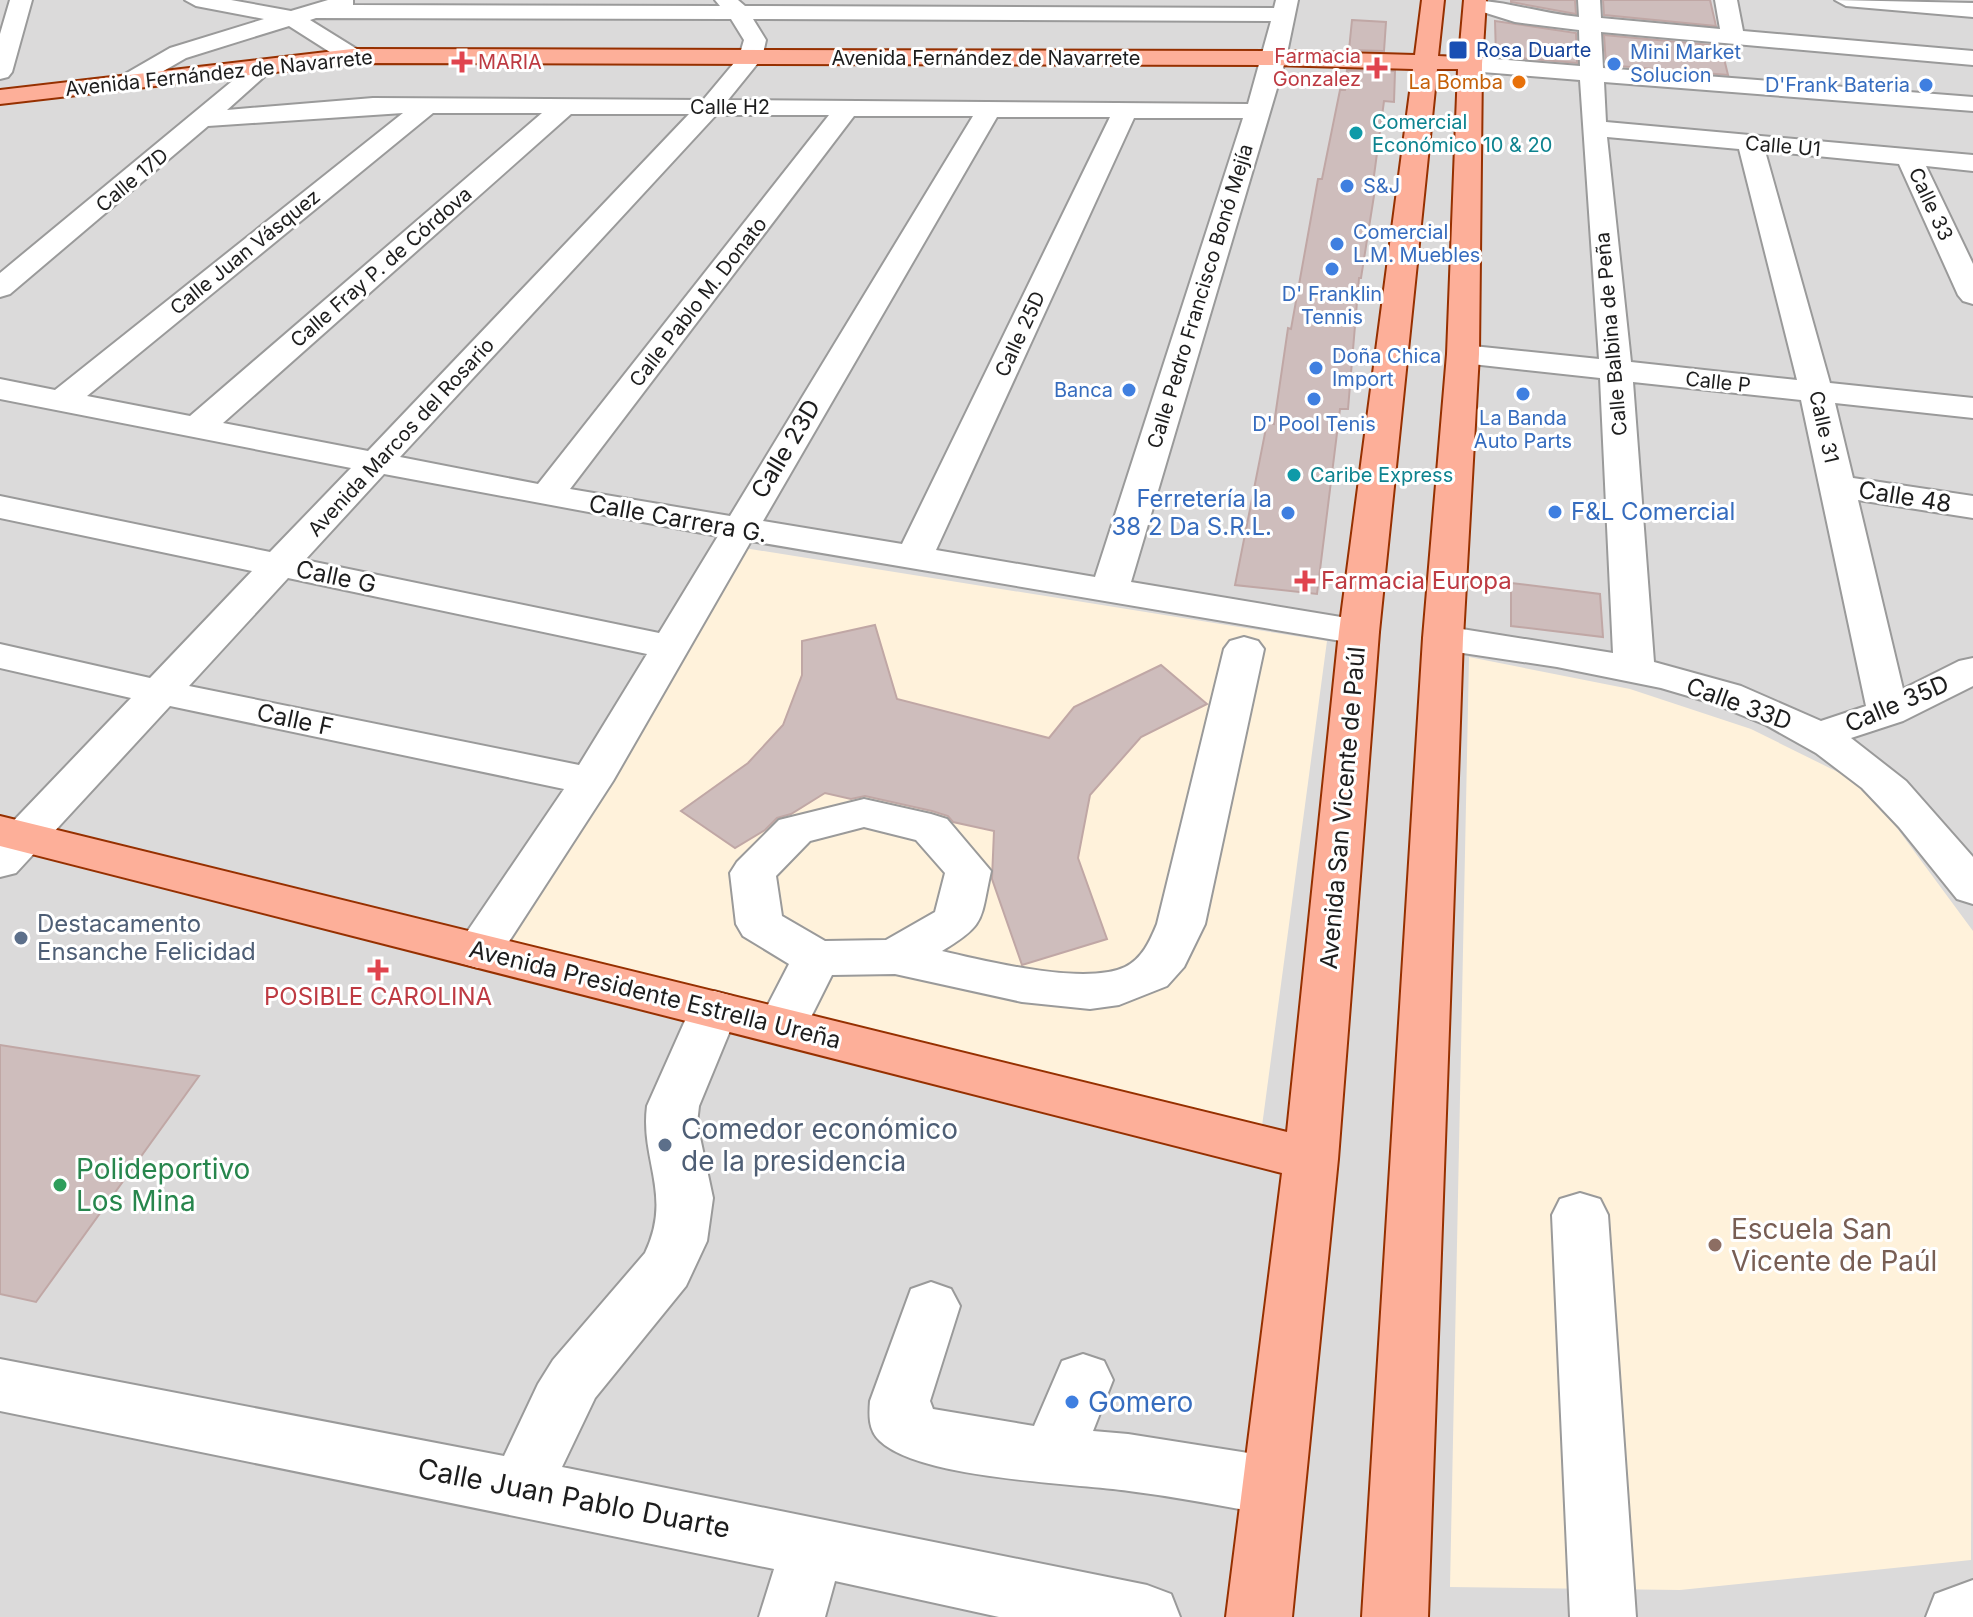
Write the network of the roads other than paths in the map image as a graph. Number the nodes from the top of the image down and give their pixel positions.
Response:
1 (21, 0) edge
2 (196, 0) edge
3 (349, 0) edge
4 (1433, 0) edge
5 (1726, 0) edge
6 (1846, 0) edge
7 (1475, 1) edge
8 (589, 6) edge
9 (732, 6) edge
10 (916, 6) edge
11 (1054, 7) edge
12 (1168, 7) edge
13 (1285, 8) edge
14 (1973, 10) edge
15 (315, 11) junction
16 (1591, 12) edge
17 (292, 18) junction
18 (1733, 38) junction
19 (352, 56) junction
20 (750, 58) junction
21 (1274, 58) junction
22 (1973, 58) edge
23 (1, 60) edge
24 (1426, 61) junction
25 (1470, 64) junction
26 (262, 68) junction
27 (1594, 73) junction
28 (126, 83) junction
29 (0, 97) edge
30 (1973, 104) edge
31 (427, 105) junction
32 (565, 106) junction
33 (710, 107) junction
34 (848, 107) junction
35 (990, 108) junction
36 (1126, 109) junction
37 (1256, 111) junction
38 (204, 119) junction
39 (1594, 128) junction
40 (1750, 143) junction
41 (1909, 157) junction
42 (1973, 163) edge
43 (1971, 287) edge
44 (0, 288) edge
45 (1463, 354) junction
46 (1616, 371) junction
47 (0, 389) edge
48 (1816, 392) junction
49 (64, 399) junction
50 (1973, 408) edge
51 (198, 427) junction
52 (377, 463) junction
53 (1837, 486) junction
54 (547, 496) junction
55 (0, 507) edge
56 (1973, 507) edge
57 (738, 529) junction
58 (913, 559) junction
59 (280, 566) junction
60 (1110, 590) junction
61 (1359, 632) junction
62 (1443, 638) junction
63 (671, 647) junction
64 (1244, 649) dead end
65 (0, 656) edge
66 (1634, 668) junction
67 (1973, 670) edge
68 (159, 692) junction
69 (1888, 712) junction
70 (1820, 735) junction
71 (591, 781) junction
72 (8, 843) edge
73 (1973, 888) edge
74 (478, 951) junction
75 (895, 957) junction
76 (816, 958) junction
77 (714, 1009) junction
78 (782, 1026) junction
79 (1311, 1159) junction
80 (1580, 1215) dead end
81 (931, 1306) dead end
82 (1083, 1380) dead end
83 (0, 1385) edge
84 (1052, 1457) junction
85 (1274, 1486) junction
86 (521, 1488) junction
87 (813, 1546) junction
88 (1973, 1612) edge
89 (792, 1617) edge
90 (1147, 1617) edge
91 (1259, 1617) edge
92 (1395, 1617) edge
93 (1603, 1617) edge
94 (1959, 1617) edge

1 - 23 street
2 - 17 street
3 - 15 street
4 - 24 main road, Avenida San Vicente de Paúl
5 - 18 street
6 - 14 street
7 - 16 street
7 - 25 main road
8 - 9 street
8 - 15 street
9 - 10 street
9 - 20 street
10 - 11 street
11 - 12 street
12 - 13 street
13 - 21 street, Calle Pedro Francisco Bonó Mejía
15 - 17 street
16 - 18 street
16 - 27 street, Calle Balbina de Peña
17 - 19 street
17 - 28 street
18 - 22 street
19 - 20 main road, Avenida Fernández de Navarrete
19 - 26 main road, Avenida Fernández de Navarrete
20 - 21 main road, Avenida Fernández de Navarrete
20 - 33 street, Avenida Marcos del Rosario
21 - 24 main road, Avenida Fernández de Navarrete
21 - 37 street, Calle Pedro Francisco Bonó Mejía
24 - 25 main road, Avenida Fernández de Navarrete
24 - 61 main road, Avenida San Vicente de Paúl
25 - 27 street, Avenida Fernández de Navarrete
25 - 45 main road
26 - 28 main road, Avenida Fernández de Navarrete
26 - 38 street, Calle 17D
27 - 30 street, Avenida Fernández de Navarrete
27 - 39 street, Calle Balbina de Peña
28 - 29 main road, Avenida Fernández de Navarrete
31 - 32 street, Calle H2
31 - 38 street, Calle H2
31 - 49 street, Calle Juan Vásquez
32 - 33 street, Calle H2
32 - 51 street, Calle Fray P. de Córdova
33 - 34 street, Calle H2
33 - 52 street, Avenida Marcos del Rosario
34 - 35 street, Calle H2
34 - 54 street, Calle Pablo M. Donato
35 - 36 street, Calle H2
35 - 57 street, Calle 23D
36 - 37 street, Calle H2
36 - 58 street, Calle 25D
37 - 60 street, Calle Pedro Francisco Bonó Mejía
38 - 44 street, Calle 17D
39 - 40 street, Calle U1
39 - 46 street, Calle Balbina de Peña
40 - 41 street, Calle U1
40 - 48 street, Calle 31
41 - 42 street, Calle U1
41 - 43 street, Calle 33
45 - 46 street, Calle P
45 - 62 main road
46 - 48 street, Calle P
46 - 66 street, Calle Balbina de Peña
47 - 49 street, Calle Carrera G.
48 - 50 street, Calle P
48 - 53 street, Calle 31
49 - 51 street, Calle Carrera G.
51 - 52 street, Calle Carrera G.
52 - 54 street, Calle Carrera G.
52 - 59 street, Avenida Marcos del Rosario
53 - 56 street, Calle 48
53 - 69 street, Calle 31
54 - 57 street, Calle Carrera G.
55 - 59 street, Calle G
57 - 58 street, Calle Carrera G.
57 - 63 street, Calle 23D
58 - 60 street, Calle Carrera G.
59 - 63 street, Calle G
59 - 68 street, Avenida Marcos del Rosario
60 - 61 street, Calle Carrera G.
61 - 79 main road, Avenida San Vicente de Paúl
62 - 66 street, Calle 33D
62 - 92 main road
63 - 71 street, Calle 23D
64 - 75 street
65 - 68 street, Calle F
66 - 70 street, Calle 33D
67 - 69 street, Calle 35D
68 - 71 street, Calle F
68 - 72 street, Avenida Marcos del Rosario
69 - 70 street, Calle 35D
70 - 73 street, Calle 33D
71 - 74 street, Calle 23D
72 - 74 main road, Avenida Presidente Estrella Ureña
74 - 77 main road, Avenida Presidente Estrella Ureña
75 - 76 street
75 - 76 street
76 - 78 street
77 - 78 main road, Avenida Presidente Estrella Ureña
77 - 86 street
78 - 79 main road, Avenida Presidente Estrella Ureña
79 - 85 main road, Avenida San Vicente de Paúl
80 - 93 street
81 - 84 street
82 - 84 street
83 - 86 street, Calle Juan Pablo Duarte
84 - 85 street
85 - 91 main road, Avenida San Vicente de Paúl
86 - 87 street, Calle Juan Pablo Duarte
87 - 89 street
87 - 90 street, Calle Juan Pablo Duarte
88 - 94 street

